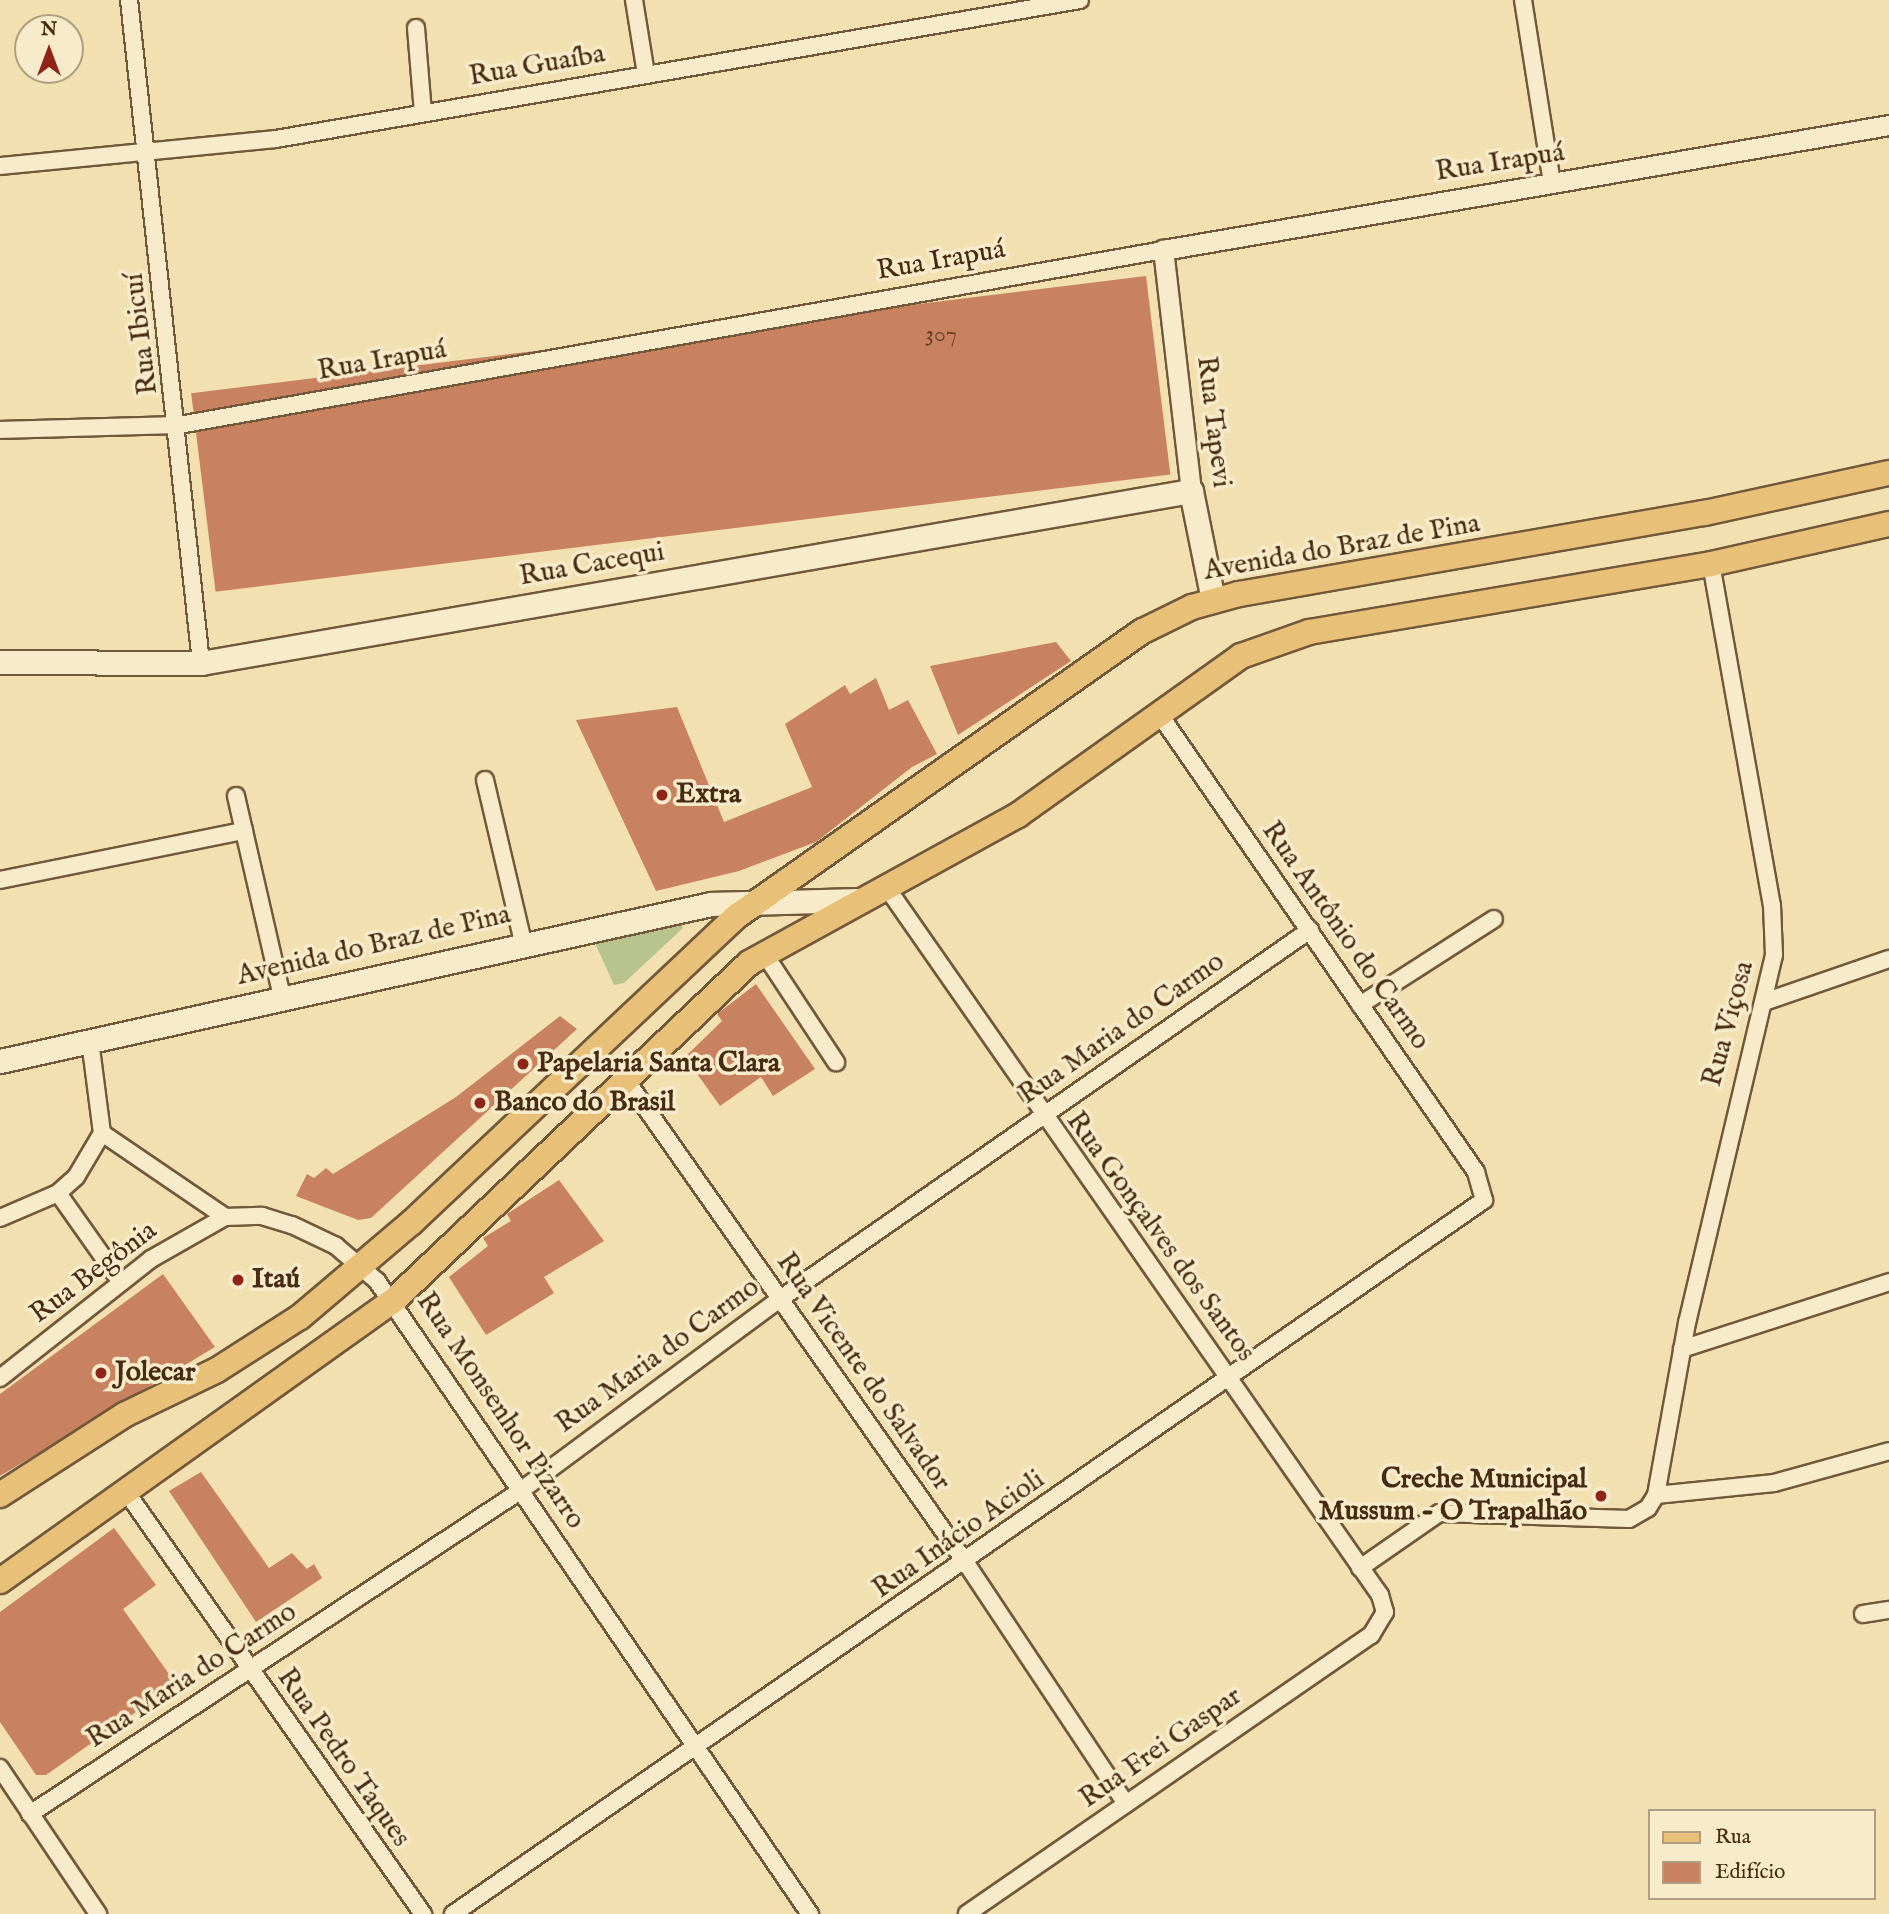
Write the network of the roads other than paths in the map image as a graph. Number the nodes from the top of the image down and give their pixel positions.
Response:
1 (129, 0) edge
2 (634, 0) edge
3 (1080, 0) edge
4 (1523, 0) edge
5 (416, 28) dead end
6 (646, 74) junction
7 (423, 113) junction
8 (1889, 125) edge
9 (147, 153) junction
10 (0, 166) edge
11 (1552, 184) junction
12 (1163, 250) junction
13 (179, 425) junction
14 (0, 430) edge
15 (1889, 473) edge
16 (1191, 491) junction
17 (1889, 524) edge
18 (1711, 564) junction
19 (1213, 600) junction
20 (0, 662) edge
21 (201, 663) junction
22 (1158, 712) junction
23 (485, 780) dead end
24 (236, 796) dead end
25 (244, 831) junction
26 (0, 880) edge
27 (885, 885) junction
28 (764, 899) junction
29 (856, 900) junction
30 (1494, 919) dead end
31 (1310, 930) junction
32 (523, 942) junction
33 (764, 953) junction
34 (1889, 959) edge
35 (282, 997) junction
36 (1764, 1002) junction
37 (1360, 1005) junction
38 (90, 1041) junction
39 (0, 1061) edge
40 (835, 1062) dead end
41 (624, 1077) junction
42 (1043, 1117) junction
43 (102, 1133) junction
44 (1485, 1191) joint
45 (58, 1193) junction
46 (225, 1217) junction
47 (0, 1218) edge
48 (363, 1267) junction
49 (120, 1281) junction
50 (1889, 1282) edge
51 (779, 1299) junction
52 (393, 1301) junction
53 (1682, 1349) junction
54 (1229, 1377) junction
55 (0, 1378) edge
56 (1889, 1451) edge
57 (523, 1489) junction
58 (127, 1493) junction
59 (0, 1495) edge
60 (1656, 1495) junction
61 (967, 1563) junction
62 (1360, 1568) junction
63 (0, 1581) edge
64 (1889, 1610) edge
65 (1863, 1614) dead end
66 (1382, 1621) joint
67 (249, 1671) junction
68 (696, 1745) junction
69 (0, 1768) edge
70 (1126, 1804) junction
71 (30, 1814) junction
72 (97, 1914) edge
73 (422, 1914) edge
74 (453, 1914) edge
75 (810, 1914) edge
76 (967, 1914) edge

1 - 9 street, Rua Ibicuí
2 - 6 street
3 - 6 street, Rua Guaíba
4 - 11 street
5 - 7 street
6 - 7 street, Rua Guaíba
7 - 9 street, Rua Guaíba
8 - 11 street, Rua Irapuá
9 - 10 street, Rua Guaíba
9 - 13 street, Rua Ibicuí
11 - 12 street, Rua Irapuá
12 - 13 street, Rua Irapuá
12 - 16 street, Rua Tapevi
13 - 14 street, Rua Irapuá
13 - 21 street, Rua Ibicuí
15 - 19 main road, Avenida do Braz de Pina
16 - 19 main road, Rua Tapevi
16 - 21 main road, Rua Cacequi
17 - 18 main road, Avenida do Braz de Pina
18 - 22 main road, Avenida do Braz de Pina
18 - 36 street, Rua Viçosa
19 - 28 main road, Avenida do Braz de Pina
20 - 21 main road, Rua Cacequi
22 - 27 main road, Avenida do Braz de Pina
22 - 31 street, Rua Antônio do Carmo
23 - 32 street
24 - 25 street
25 - 26 street
25 - 35 street
27 - 29 main road, Avenida do Braz de Pina
27 - 42 street, Rua Gonçalves dos Santos
28 - 29 main road, Avenida do Braz de Pina
28 - 32 main road, Avenida do Braz de Pina
28 - 48 main road
29 - 33 main road
30 - 37 street
31 - 37 street, Rua Antônio do Carmo
31 - 42 street, Rua Maria do Carmo
32 - 35 main road, Avenida do Braz de Pina
33 - 40 street
33 - 41 main road
34 - 36 street
35 - 38 main road, Avenida do Braz de Pina
36 - 53 street, Rua Viçosa
37 - 44 street, Rua Antônio do Carmo
38 - 39 main road, Avenida do Braz de Pina
38 - 43 street
41 - 51 street, Rua Vicente do Salvador
41 - 52 main road
42 - 51 street, Rua Maria do Carmo
42 - 54 street, Rua Gonçalves dos Santos
43 - 45 street
43 - 46 street
44 - 54 street, Rua Inácio Acioli
45 - 47 street
45 - 49 street
46 - 48 street, Rua Monsenhor Pizarro
46 - 49 street, Rua Begônia
48 - 52 street, Rua Monsenhor Pizarro
48 - 59 main road
49 - 55 street, Rua Begônia
50 - 53 street
51 - 57 street, Rua Maria do Carmo
51 - 61 street, Rua Vicente do Salvador
52 - 57 street, Rua Monsenhor Pizarro
52 - 58 main road
53 - 60 street, Rua Viçosa
54 - 61 street, Rua Inácio Acioli
54 - 62 street, Rua Gonçalves dos Santos
56 - 60 street
57 - 67 street, Rua Maria do Carmo
57 - 68 street, Rua Monsenhor Pizarro
58 - 63 main road
58 - 67 street, Rua Pedro Taques
60 - 62 street
61 - 68 street, Rua Inácio Acioli
61 - 70 street, Rua Vicente do Salvador
62 - 66 street, Rua Gonçalves dos Santos
64 - 65 street
66 - 70 street, Rua Frei Gaspar
67 - 71 street, Rua Maria do Carmo
67 - 73 street, Rua Pedro Taques
68 - 74 street, Rua Inácio Acioli
68 - 75 street, Rua Monsenhor Pizarro
69 - 71 street
70 - 76 street, Rua Frei Gaspar
71 - 72 street

